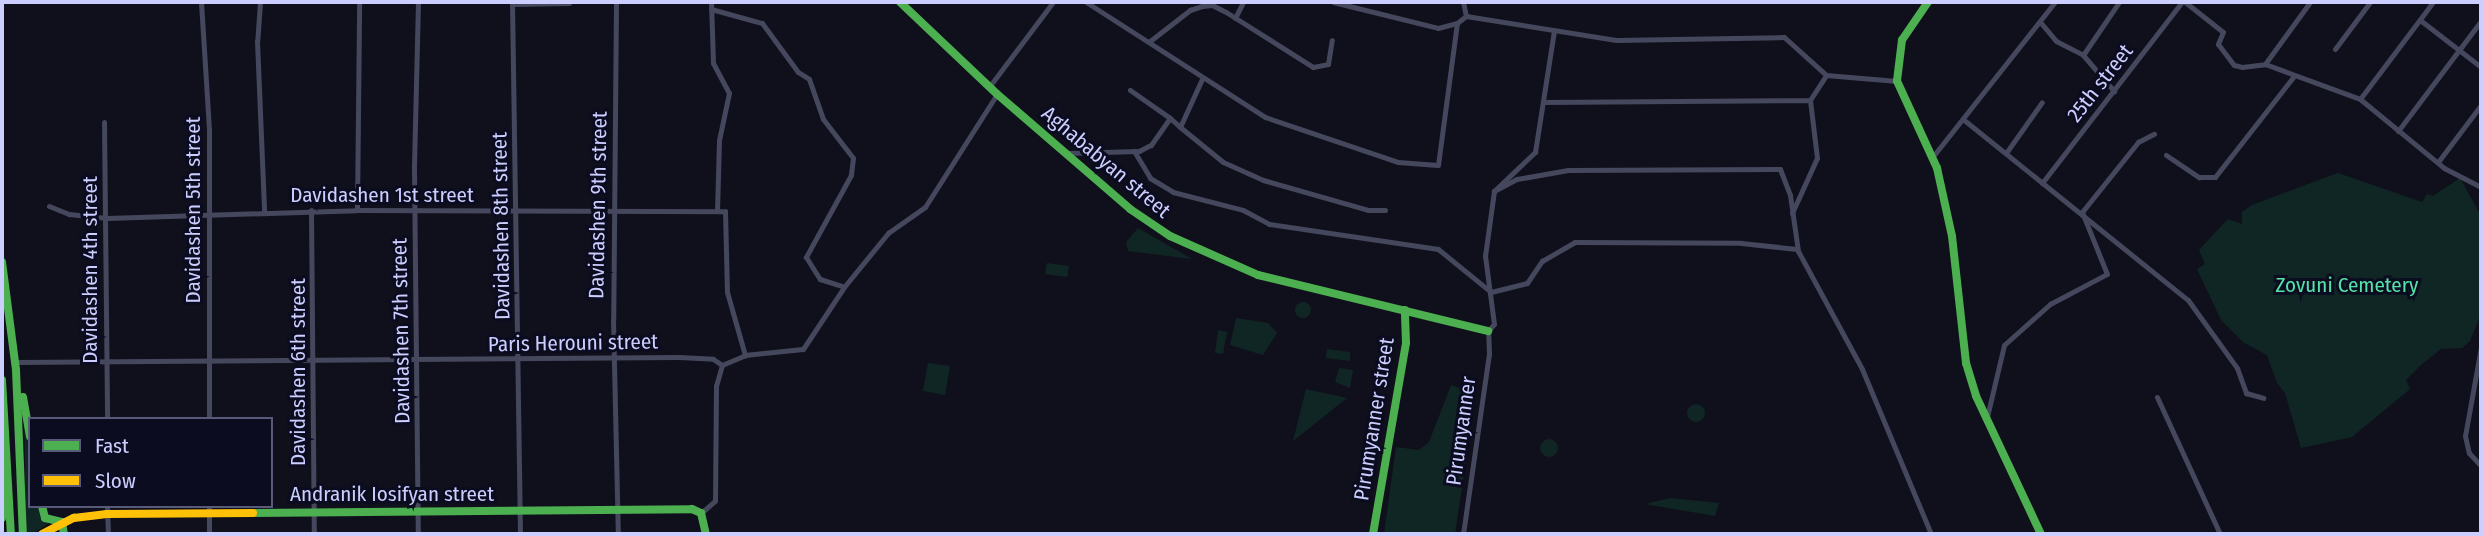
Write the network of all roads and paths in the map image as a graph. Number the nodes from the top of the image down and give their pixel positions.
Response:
1 (201, 2) edge
2 (260, 2) edge
3 (359, 2) edge
4 (418, 2) edge
5 (616, 2) edge
6 (900, 2) edge
7 (1053, 2) edge
8 (1086, 2) edge
9 (1243, 2) edge
10 (1334, 2) edge
11 (1463, 2) edge
12 (1928, 2) edge
13 (2055, 2) edge
14 (2119, 2) edge
15 (2183, 2) edge
16 (2310, 2) edge
17 (2370, 2) edge
18 (2434, 2) edge
19 (512, 3) edge
20 (569, 3) edge
21 (1204, 4) edge
22 (711, 5) edge
23 (1466, 16) junction
24 (1235, 18) junction
25 (2420, 20) junction
26 (2481, 22) edge
27 (1457, 23) junction
28 (2041, 23) junction
29 (1554, 31) junction
30 (1332, 40) dead end
31 (1150, 41) junction
32 (2335, 49) dead end
33 (2460, 49) junction
34 (2082, 55) junction
35 (2266, 64) junction
36 (2481, 67) edge
37 (1826, 75) junction
38 (2293, 77) junction
39 (1202, 79) junction
40 (1897, 81) junction
41 (989, 87) junction
42 (1130, 90) dead end
43 (2114, 91) junction
44 (997, 94) junction
45 (2360, 99) junction
46 (1810, 100) junction
47 (1543, 102) junction
48 (2042, 102) dead end
49 (2481, 105) edge
50 (1170, 118) junction
51 (1964, 120) junction
52 (104, 122) dead end
53 (1180, 127) junction
54 (2398, 131) junction
55 (2154, 134) dead end
56 (1134, 151) junction
57 (1067, 153) junction
58 (2006, 153) junction
59 (1934, 155) junction
60 (2166, 155) dead end
61 (2438, 162) junction
62 (2042, 183) junction
63 (2481, 187) edge
64 (1494, 191) junction
65 (49, 206) dead end
66 (357, 210) junction
67 (415, 210) junction
68 (518, 210) junction
69 (615, 210) junction
70 (264, 211) junction
71 (312, 211) junction
72 (717, 211) junction
73 (1385, 211) dead end
74 (2082, 212) junction
75 (1791, 213) junction
76 (207, 214) junction
77 (107, 218) junction
78 (1797, 250) junction
79 (2, 262) edge
80 (844, 287) junction
81 (1491, 292) junction
82 (1405, 310) junction
83 (1488, 331) junction
84 (2481, 346) edge
85 (744, 355) junction
86 (615, 357) junction
87 (519, 361) junction
88 (416, 362) junction
89 (106, 363) junction
90 (315, 363) junction
91 (209, 364) junction
92 (722, 365) junction
93 (16, 366) junction
94 (2, 380) edge
95 (2157, 397) dead end
96 (2263, 398) dead end
97 (107, 417) edge
98 (209, 417) edge
99 (1987, 417) junction
100 (28, 426) edge
101 (2481, 466) edge
102 (2, 480) edge
103 (42, 508) edge
104 (107, 510) edge
105 (209, 510) edge
106 (520, 510) junction
107 (618, 510) junction
108 (418, 511) junction
109 (314, 512) junction
110 (701, 513) junction
111 (2, 518) edge
112 (62, 522) junction
113 (11, 534) edge
114 (23, 534) edge
115 (42, 534) edge
116 (64, 534) edge
117 (108, 534) edge
118 (209, 534) edge
119 (314, 534) edge
120 (418, 534) edge
121 (520, 534) edge
122 (618, 534) edge
123 (706, 534) edge
124 (1373, 534) edge
125 (1463, 534) edge
126 (1931, 534) edge
127 (2041, 534) edge
128 (2220, 534) edge

1 - 76 street, Davidashen 5th street
2 - 70 street
3 - 66 street
4 - 67 street, Davidashen 7th street
5 - 69 street, Davidashen 9th street
6 - 41 street, Aghababyan street
7 - 41 street
8 - 31 street
9 - 24 street
10 - 27 street
11 - 23 street
12 - 40 street
13 - 28 street
14 - 34 street
15 - 35 street
15 - 43 street, 25th street
16 - 35 street
17 - 32 street
18 - 25 street
19 - 20 street
19 - 68 street, Davidashen 8th street
21 - 24 street
21 - 31 street
22 - 72 street
22 - 80 street
23 - 27 street
23 - 29 street
24 - 30 street
25 - 33 street
25 - 45 street
26 - 33 street
27 - 39 street
28 - 34 street
28 - 51 street
29 - 37 street
29 - 47 street
31 - 39 street
33 - 36 street
33 - 54 street
34 - 43 street
35 - 38 street
37 - 40 street
37 - 46 street
38 - 45 street
38 - 60 street
39 - 53 street
40 - 59 street
41 - 44 street, Aghababyan street
42 - 50 street
43 - 62 street, 25th street
44 - 57 street, Aghababyan street
44 - 80 street
45 - 54 street
46 - 47 street
46 - 75 street
47 - 64 street
48 - 58 street
49 - 61 street
50 - 53 street
50 - 56 street
51 - 58 street
51 - 59 street
52 - 77 street, Davidashen 4th street
53 - 73 street
54 - 61 street
55 - 74 street
56 - 57 street
56 - 81 street
57 - 82 street, Aghababyan street
58 - 62 street
59 - 99 street
61 - 63 street
62 - 74 street
64 - 75 street
64 - 81 street, Pirumyanner
65 - 77 street, Davidashen 1st street
66 - 67 street, Davidashen 1st street
66 - 71 street, Davidashen 1st street
67 - 68 street, Davidashen 1st street
67 - 88 street, Davidashen 7th street
68 - 69 street, Davidashen 1st street
68 - 87 street, Davidashen 8th street
69 - 72 street, Davidashen 1st street
69 - 86 street, Davidashen 9th street
70 - 71 street, Davidashen 1st street
70 - 76 street, Davidashen 1st street
71 - 90 street, Davidashen 6th street
72 - 85 street
74 - 96 street
74 - 99 street
75 - 78 street
76 - 77 street, Davidashen 1st street
76 - 91 street, Davidashen 5th street
77 - 89 street, Davidashen 4th street
78 - 81 street
78 - 126 street
79 - 93 street
80 - 85 street
81 - 83 street, Pirumyanner
82 - 83 street, Aghababyan street
82 - 124 street, Pirumyanner street
83 - 125 street, Pirumyanner
84 - 101 street
85 - 92 street
86 - 87 street, Paris Herouni street
86 - 92 street, Paris Herouni street
86 - 107 street, Davidashen 9th street
87 - 88 street, Paris Herouni street
87 - 106 street, Davidashen 8th street
88 - 90 street, Paris Herouni street
88 - 108 street, Davidashen 7th street
89 - 91 street, Paris Herouni street
89 - 93 street, Paris Herouni street
89 - 97 street, Davidashen 4th street
90 - 91 street, Paris Herouni street
90 - 109 street, Davidashen 6th street
91 - 98 street, Davidashen 5th street
92 - 110 street
93 - 100 street
93 - 114 street
94 - 113 street
95 - 128 street
99 - 127 street
102 - 111 street
103 - 112 street
104 - 105 street, Andranik Iosifyan street
104 - 112 street, Andranik Iosifyan street
104 - 117 street
105 - 109 street, Andranik Iosifyan street
105 - 118 street
106 - 107 street, Andranik Iosifyan street
106 - 108 street, Andranik Iosifyan street
106 - 121 street, Davidashen 8th street
107 - 110 street, Andranik Iosifyan street
107 - 122 street, Davidashen 9th street
108 - 109 street, Andranik Iosifyan street
108 - 120 street, Davidashen 7th street
109 - 119 street, Davidashen 6th street
110 - 123 street
112 - 115 street
112 - 116 street

